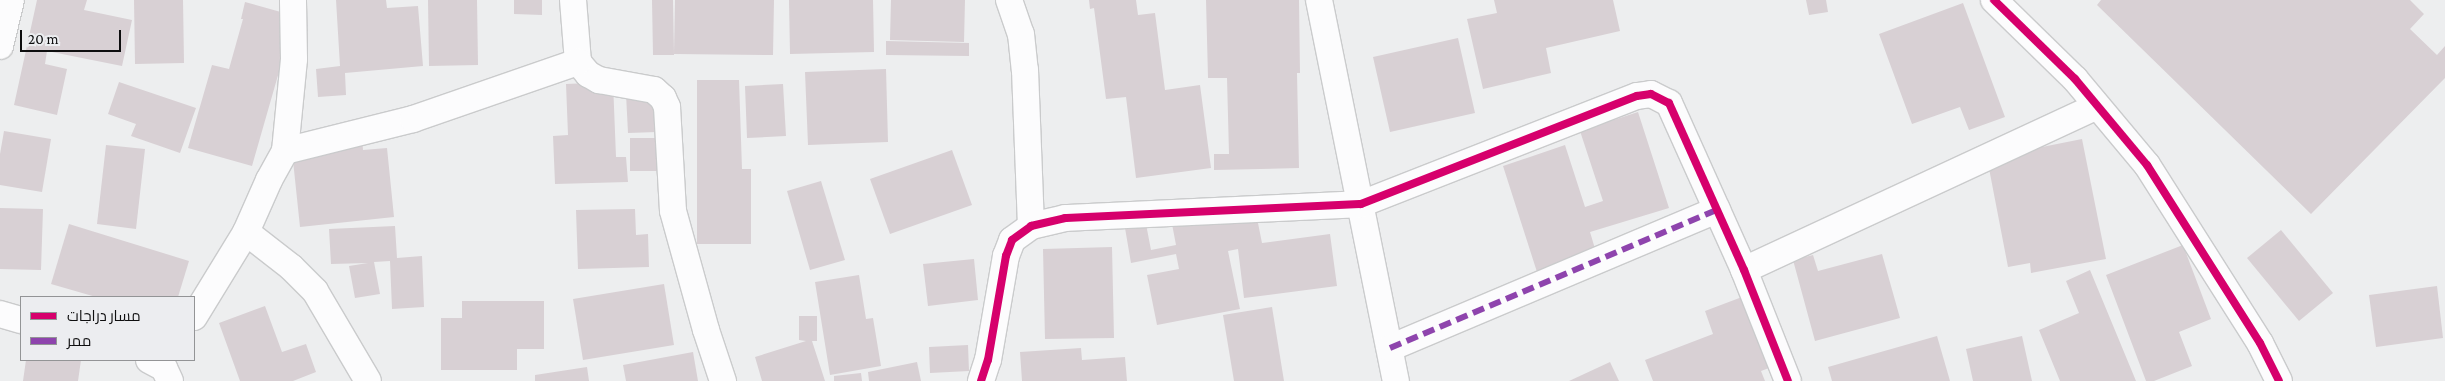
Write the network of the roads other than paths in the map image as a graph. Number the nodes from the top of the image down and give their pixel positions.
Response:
1 (11, 0) edge
2 (293, 0) edge
3 (573, 0) edge
4 (1009, 0) edge
5 (1319, 0) edge
6 (1994, 0) edge
7 (0, 46) edge
8 (578, 62) junction
9 (2097, 106) junction
10 (285, 151) junction
11 (1361, 204) junction
12 (1717, 210) junction
13 (1031, 226) junction
14 (246, 232) junction
15 (1744, 270) junction
16 (0, 314) edge
17 (195, 316) edge
18 (20, 320) edge
19 (1390, 348) junction
20 (368, 381) edge
21 (723, 381) edge
22 (981, 381) edge
23 (1396, 381) edge
24 (1788, 381) edge
25 (2279, 381) edge

1 - 7 street
2 - 10 street
3 - 8 street
4 - 13 street
5 - 11 street
6 - 9 street
8 - 10 street
8 - 21 street
9 - 15 street
9 - 25 street
10 - 14 street
11 - 12 street
11 - 13 street
11 - 19 street
12 - 15 street
12 - 19 street
13 - 22 street
14 - 17 street
14 - 20 street
15 - 24 street
16 - 18 street
19 - 23 street

